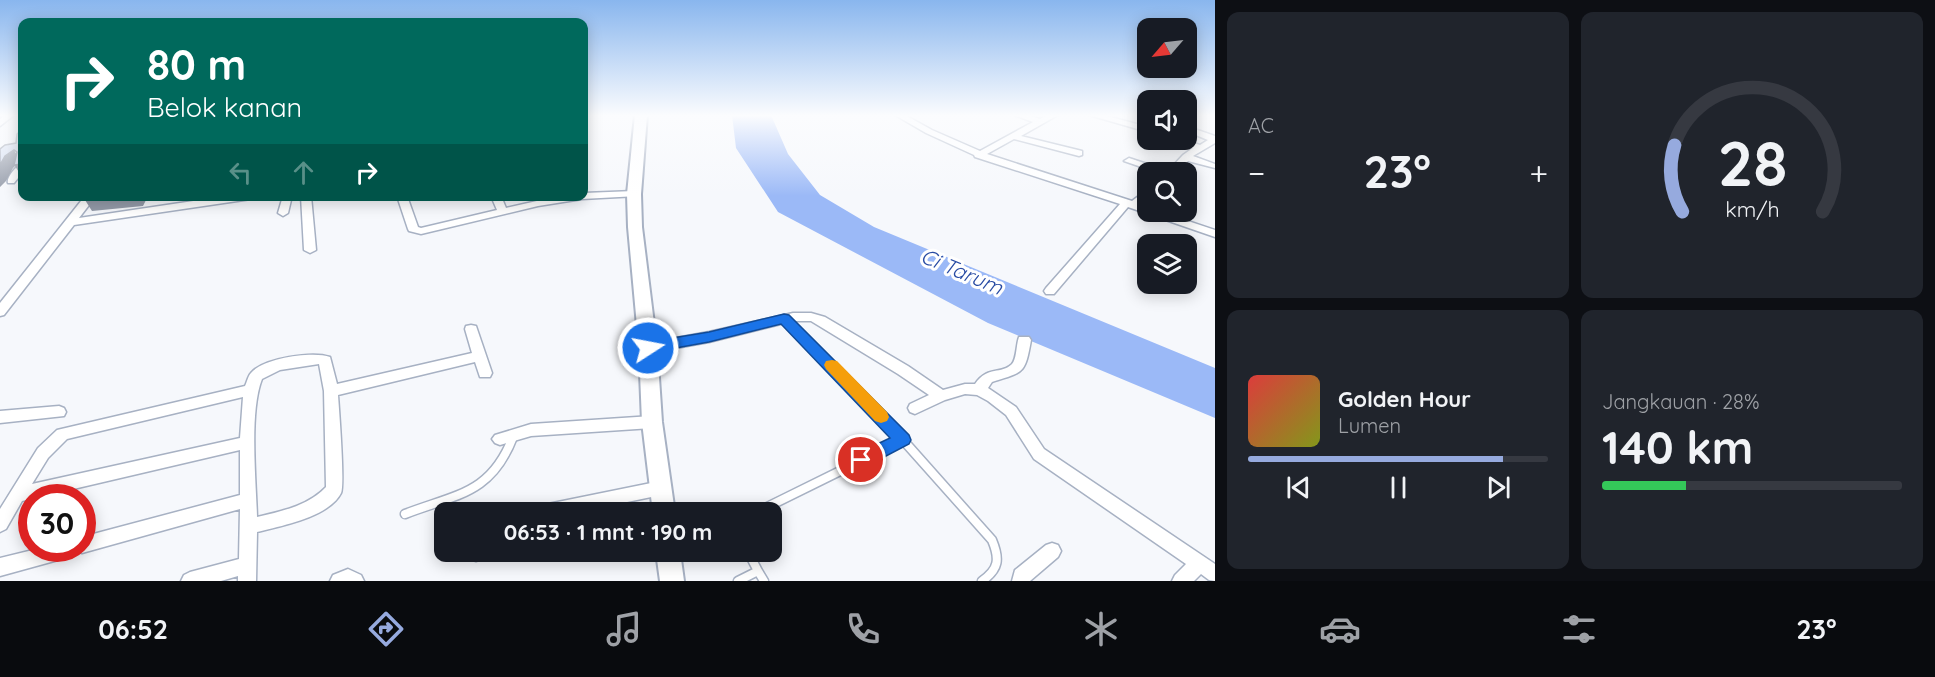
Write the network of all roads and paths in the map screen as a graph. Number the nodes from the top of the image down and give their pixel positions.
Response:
1 (639, 142) edge
2 (953, 142) edge
3 (1004, 142) edge
4 (1035, 142) edge
5 (1210, 142) edge
6 (1197, 147) edge
7 (1201, 148) junction
8 (1079, 153) dead end
9 (978, 155) junction
10 (1186, 157) junction
11 (1129, 161) dead end
12 (1181, 162) edge
13 (1137, 164) edge
14 (1213, 166) dead end
15 (18, 172) edge
16 (11, 181) dead end
17 (634, 194) junction
18 (588, 196) edge
19 (1137, 199) edge
20 (87, 201) edge
21 (217, 201) edge
22 (285, 201) edge
23 (306, 201) edge
24 (404, 201) edge
25 (498, 201) edge
26 (539, 201) edge
27 (1129, 204) junction
28 (1137, 207) edge
29 (503, 212) junction
30 (282, 213) dead end
31 (72, 222) junction
32 (1181, 222) edge
33 (1215, 234) edge
34 (310, 250) dead end
35 (1050, 291) dead end
36 (2, 307) edge
37 (784, 318) junction
38 (471, 329) dead end
39 (1024, 340) dead end
40 (648, 348) junction
41 (481, 356) junction
42 (485, 373) dead end
43 (251, 390) junction
44 (980, 390) junction
45 (331, 391) junction
46 (941, 396) junction
47 (915, 408) dead end
48 (59, 412) dead end
49 (0, 417) edge
50 (652, 422) junction
51 (506, 437) joint
52 (903, 440) junction
53 (248, 442) junction
54 (661, 488) junction
55 (16, 495) junction
56 (248, 500) junction
57 (592, 502) edge
58 (663, 502) edge
59 (777, 502) edge
60 (405, 514) dead end
61 (0, 524) edge
62 (249, 527) junction
63 (96, 541) edge
64 (1052, 551) dead end
65 (19, 562) edge
66 (669, 562) edge
67 (753, 562) edge
68 (1200, 563) junction
69 (0, 567) edge
70 (758, 571) junction
71 (247, 573) edge
72 (1215, 574) edge
73 (992, 578) edge
74 (190, 581) edge
75 (339, 581) edge
76 (355, 581) edge
77 (672, 581) edge
78 (738, 581) edge
79 (765, 581) edge
80 (982, 581) edge
81 (1021, 581) edge
82 (1181, 581) edge

1 - 17 street
2 - 9 street
3 - 9 street
4 - 8 street
5 - 7 street
6 - 7 street
7 - 10 street
9 - 27 street
10 - 12 street
10 - 14 street
11 - 13 street
15 - 16 street
17 - 18 street
17 - 40 street
19 - 27 street
20 - 31 street
21 - 31 street
22 - 30 street
23 - 34 street
24 - 29 street
25 - 29 street
26 - 29 street
27 - 28 street
27 - 35 street
31 - 36 street
32 - 33 street
37 - 40 street
37 - 46 street
37 - 52 lane
38 - 41 street
39 - 44 street
40 - 50 street
41 - 42 street
41 - 45 street
43 - 45 street
43 - 53 street
43 - 55 street
44 - 46 street
44 - 68 street
45 - 62 street
46 - 47 street
48 - 49 street
50 - 51 street
50 - 54 street
51 - 60 lane
52 - 59 lane
52 - 73 lane
53 - 55 street
53 - 56 street
54 - 57 street
54 - 58 street
55 - 61 street
56 - 62 street
56 - 63 street
62 - 71 street
64 - 81 street
65 - 69 street
66 - 77 street
67 - 70 lane
68 - 72 street
68 - 82 street
70 - 78 lane
70 - 79 lane
71 - 74 street
73 - 80 lane
75 - 76 street

